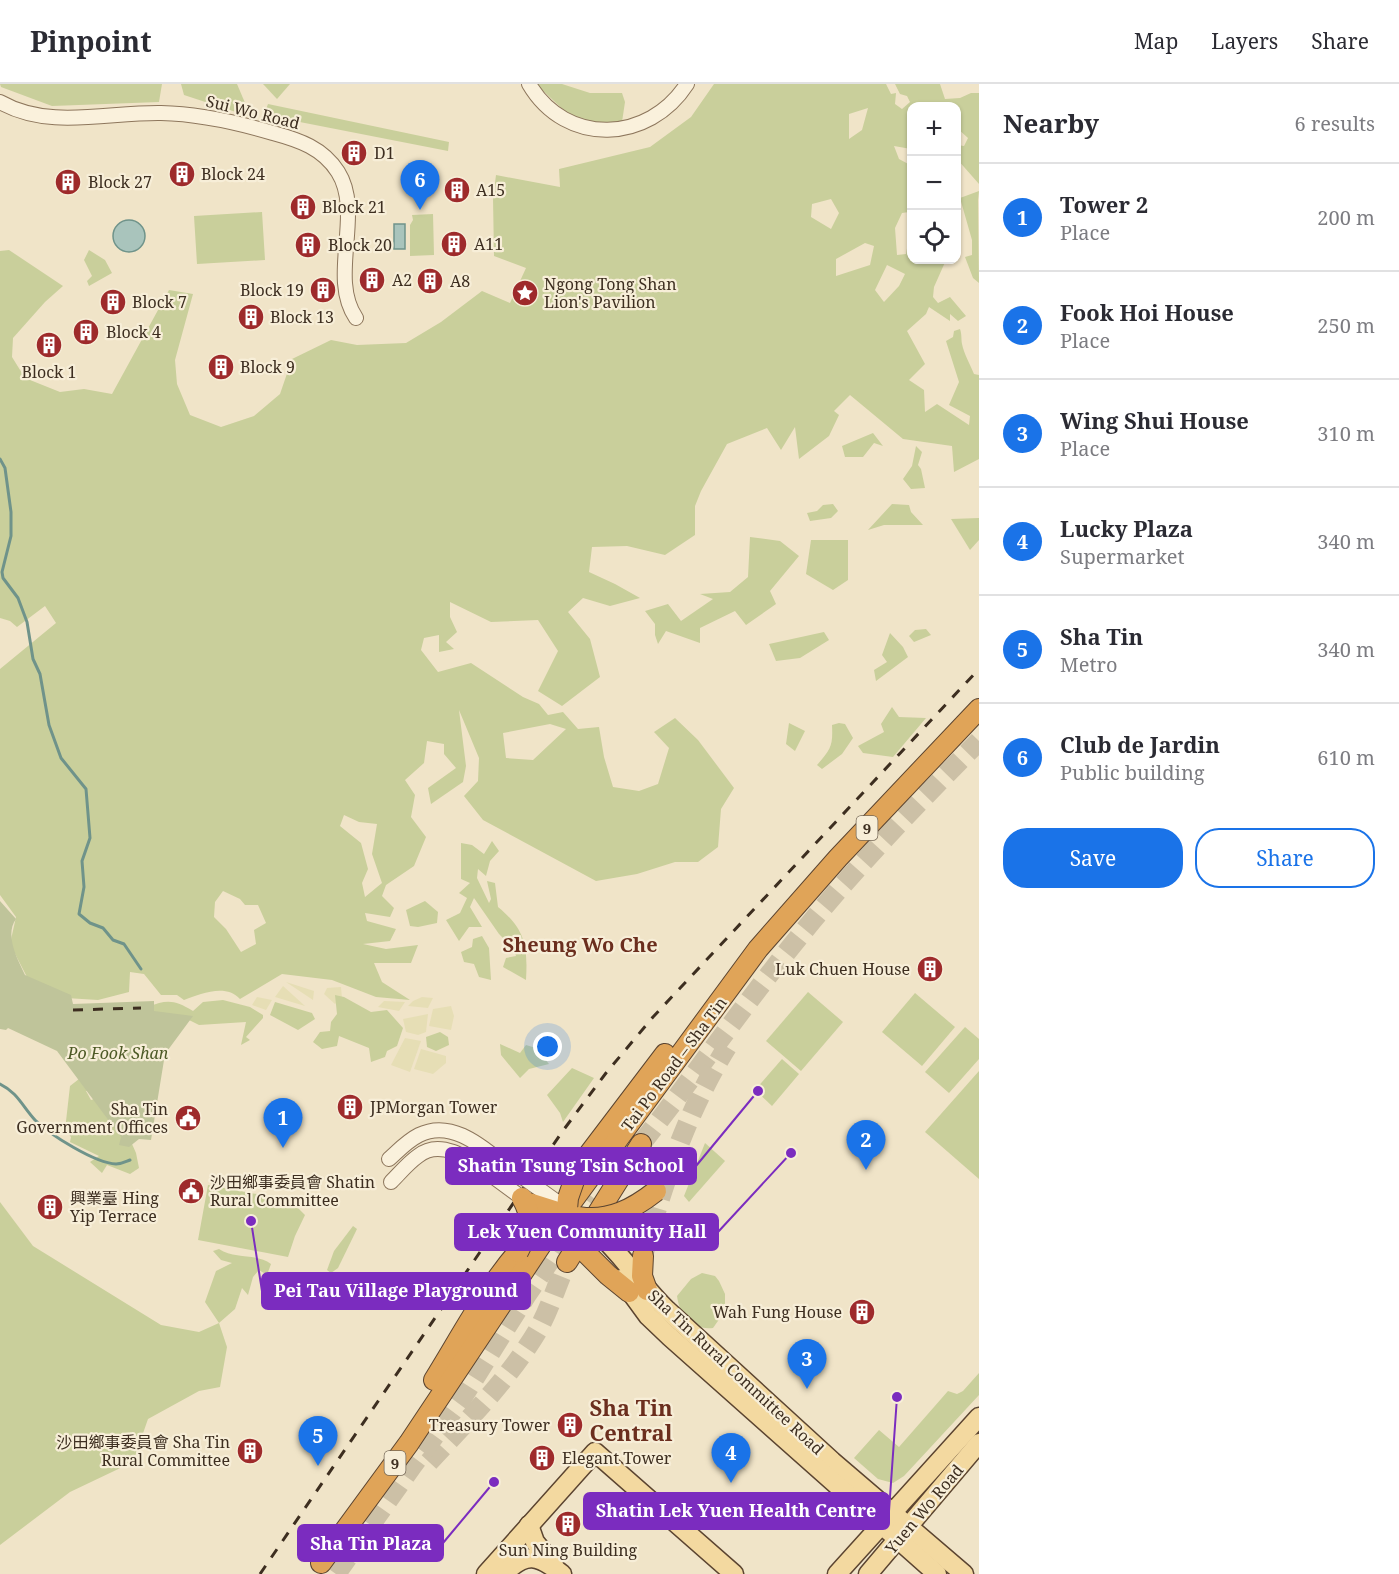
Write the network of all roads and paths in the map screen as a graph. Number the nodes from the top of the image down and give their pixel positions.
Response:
1 (529, 84) edge
2 (687, 84) edge
3 (0, 102) edge
4 (356, 318) dead end
5 (979, 710) edge
6 (758, 949) junction
7 (388, 1159) dead end
8 (665, 1181) dead end
9 (391, 1182) dead end
10 (551, 1197) joint
11 (595, 1199) tunnel mouth
12 (525, 1201) junction
13 (577, 1231) junction
14 (518, 1252) junction
15 (643, 1256) tunnel mouth
16 (638, 1291) junction
17 (979, 1417) edge
18 (979, 1443) edge
19 (354, 1517) junction
20 (887, 1518) junction
21 (529, 1525) junction
22 (904, 1533) junction
23 (321, 1563) dead end
24 (486, 1574) edge
25 (504, 1574) edge
26 (561, 1574) edge
27 (734, 1574) edge
28 (837, 1574) edge
29 (868, 1574) edge
30 (937, 1574) edge
31 (964, 1574) edge

1 - 2 street
3 - 4 street, Sui Wo Road
5 - 6 highway, Tai Po Road – Sha Tin / 9
6 - 13 highway, bridge
6 - 19 highway, Tai Po Road – Sha Tin / 9
7 - 10 street, bridge
8 - 13 highway, bridge
9 - 12 street, bridge
10 - 13 highway, bridge
11 - 13 highway, Tai Po Road – Sha Tin
12 - 13 highway, bridge
12 - 14 highway, bridge
13 - 14 highway, bridge
13 - 16 highway
14 - 19 highway
15 - 16 highway
16 - 20 main road, Sha Tin Rural Committee Road
17 - 20 main road, Yuen Wo Road
18 - 22 main road, Yuen Wo Road
19 - 23 highway, Tai Po Road – Sha Tin / 9
20 - 22 main road, Sha Tin Rural Committee Road
20 - 28 main road, Yuen Wo Road
21 - 24 main road
21 - 26 main road
21 - 27 main road
22 - 29 main road, Yuen Wo Road
22 - 30 main road, Sha Tin Rural Committee Road
22 - 31 main road, Sha Tin Rural Committee Road
25 - 26 main road

